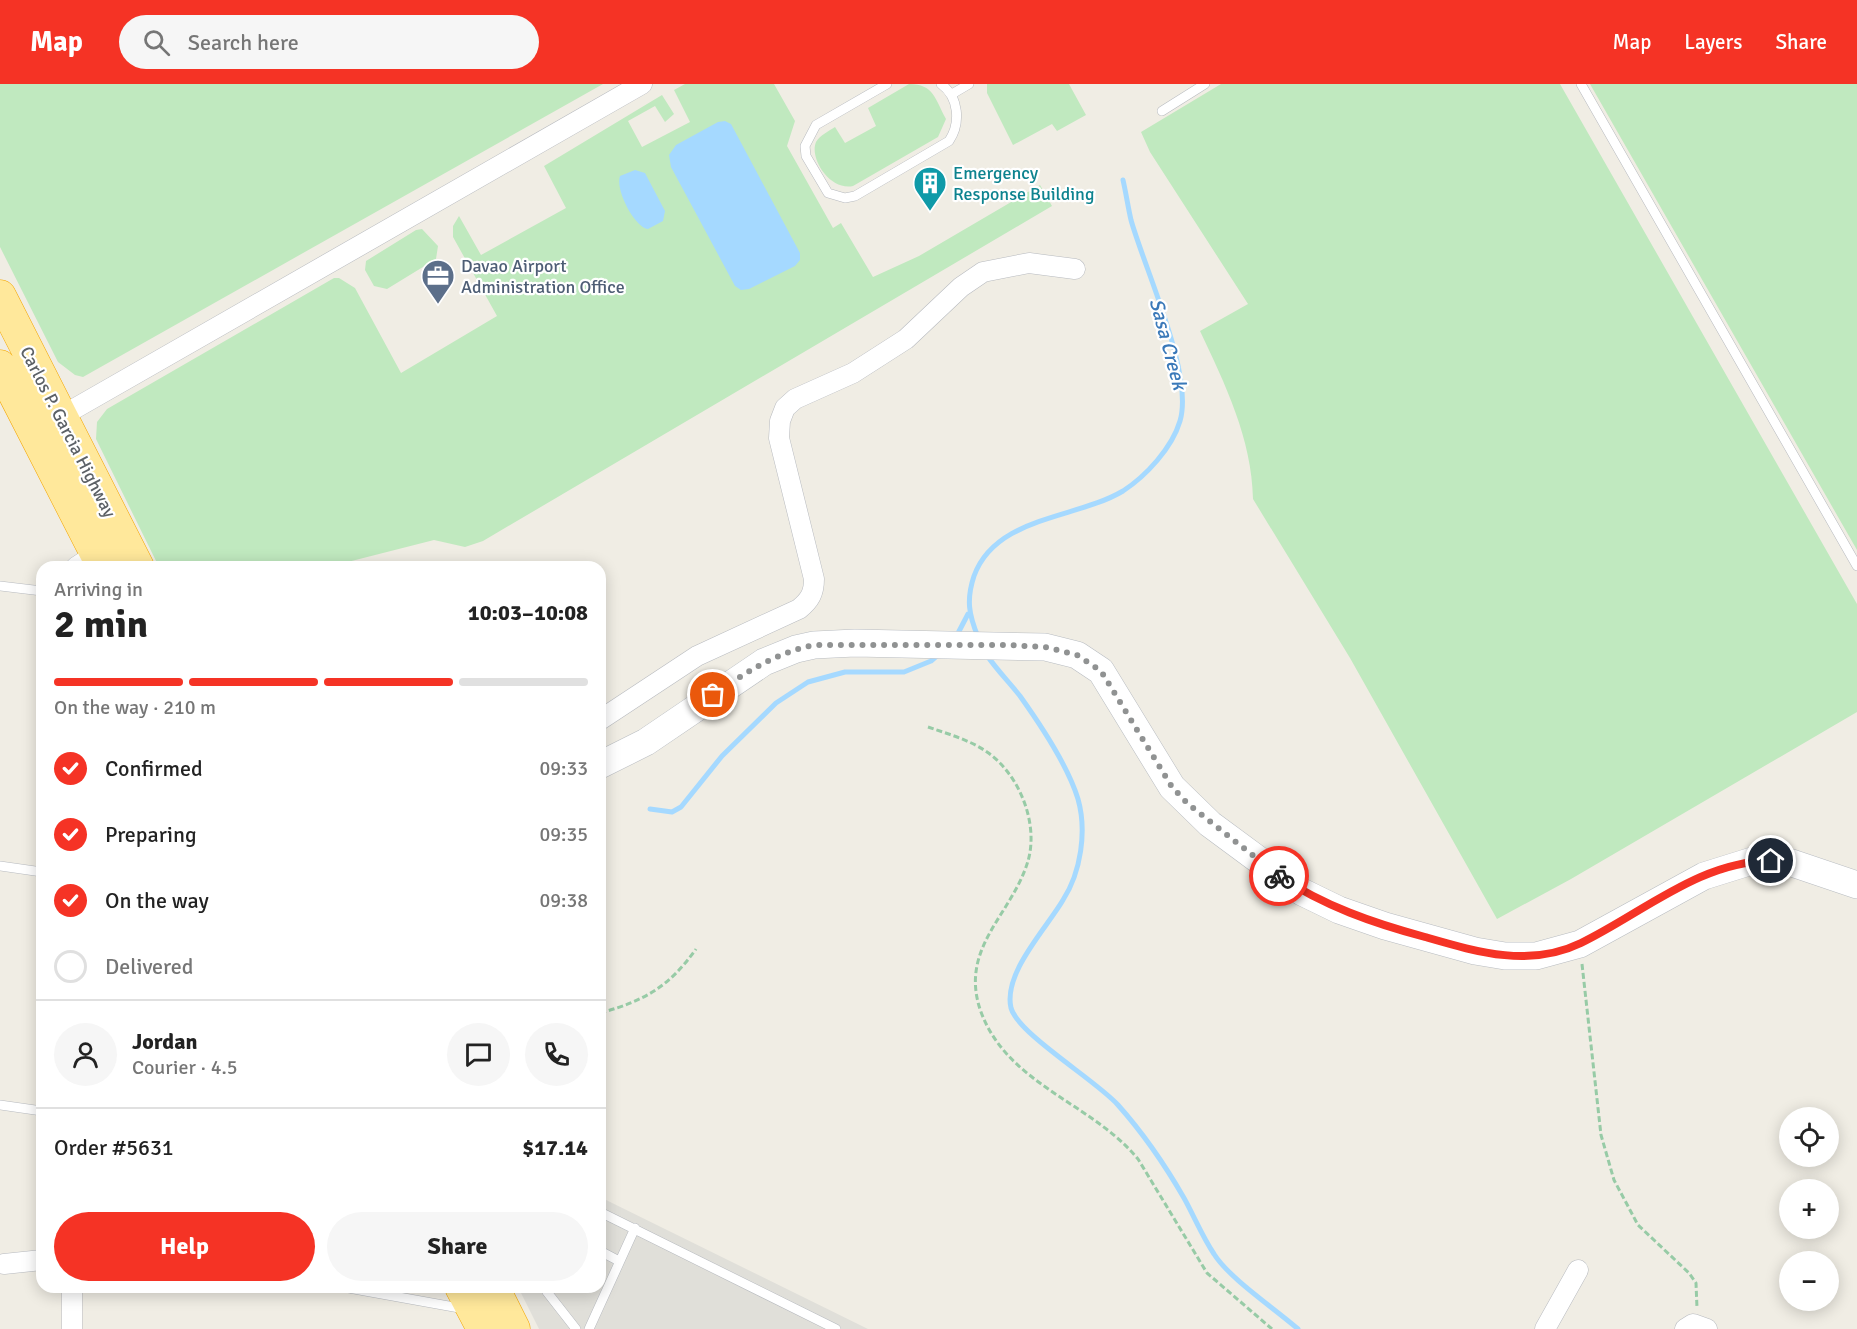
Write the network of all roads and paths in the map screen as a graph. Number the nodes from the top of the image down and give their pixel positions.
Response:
1 (642, 84) edge
2 (887, 84) edge
3 (941, 84) edge
4 (969, 84) edge
5 (1204, 84) edge
6 (1581, 84) edge
7 (952, 94) junction
8 (1162, 111) dead end
9 (1075, 270) dead end
10 (0, 296) edge
11 (0, 366) edge
12 (24, 415) junction
13 (60, 417) junction
14 (49, 462) junction
15 (92, 561) edge
16 (135, 561) edge
17 (1857, 566) edge
18 (0, 586) edge
19 (36, 590) edge
20 (606, 716) edge
21 (928, 727) dead end
22 (606, 762) edge
23 (0, 866) edge
24 (36, 871) edge
25 (1857, 885) edge
26 (1580, 944) junction
27 (696, 949) dead end
28 (606, 1011) edge
29 (0, 1105) edge
30 (36, 1110) edge
31 (606, 1215) edge
32 (635, 1228) junction
33 (606, 1254) edge
34 (36, 1261) edge
35 (619, 1261) junction
36 (1, 1266) edge
37 (1578, 1270) dead end
38 (606, 1290) edge
39 (72, 1293) edge
40 (396, 1293) edge
41 (548, 1293) edge
42 (605, 1293) edge
43 (483, 1303) edge
44 (1695, 1327) edge
45 (72, 1329) edge
46 (514, 1329) edge
47 (576, 1329) edge
48 (589, 1329) edge
49 (837, 1329) edge
50 (1272, 1329) edge
51 (1545, 1329) edge

1 - 13 street
2 - 7 lane
3 - 7 lane
4 - 7 lane
5 - 8 lane
6 - 17 lane
9 - 20 street
10 - 13 highway, Carlos P. Garcia Highway
11 - 12 highway, Carlos P. Garcia Highway
12 - 13 highway
12 - 14 highway, Carlos P. Garcia Highway
13 - 14 highway
13 - 16 highway, Carlos P. Garcia Highway
14 - 15 highway, Carlos P. Garcia Highway
18 - 19 lane
21 - 50 path
22 - 26 main road
23 - 24 lane
25 - 26 main road
26 - 44 path
27 - 28 path
29 - 30 lane
31 - 32 lane
32 - 35 lane
32 - 49 lane
33 - 35 lane
34 - 36 street
35 - 38 lane
37 - 51 street
39 - 45 street
40 - 43 lane
41 - 47 lane
42 - 48 lane
43 - 46 highway

